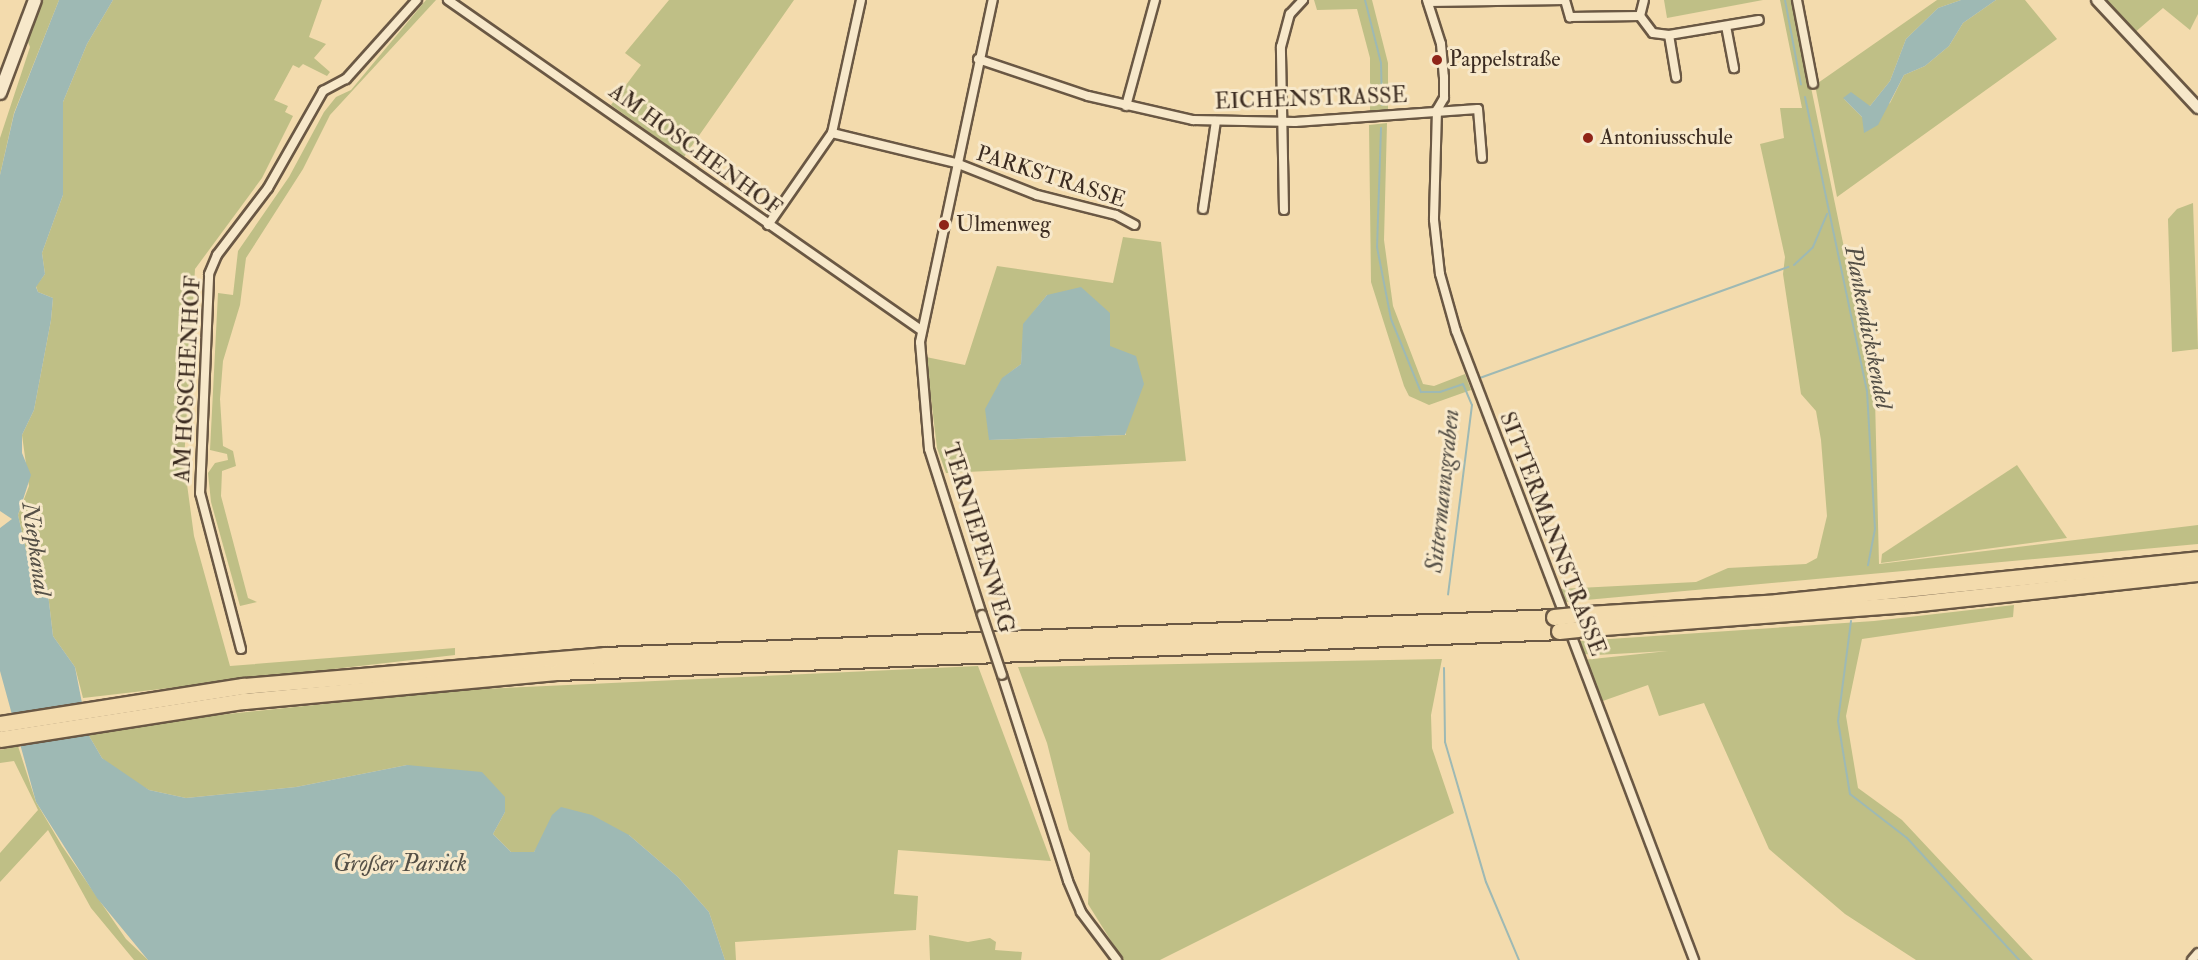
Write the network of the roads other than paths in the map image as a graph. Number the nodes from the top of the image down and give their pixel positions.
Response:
1 (35, 0) edge
2 (417, 0) edge
3 (448, 0) edge
4 (861, 0) edge
5 (993, 0) edge
6 (1155, 0) edge
7 (1303, 0) edge
8 (1565, 0) edge
9 (1644, 0) edge
10 (1797, 0) edge
11 (2097, 0) edge
12 (1427, 1) edge
13 (1496, 1) edge
14 (1640, 16) junction
15 (1759, 20) dead end
16 (1726, 26) junction
17 (1669, 35) junction
18 (978, 59) junction
19 (1734, 68) dead end
20 (1676, 77) dead end
21 (1813, 83) dead end
22 (0, 93) edge
23 (1126, 106) junction
24 (2198, 108) edge
25 (1437, 110) junction
26 (1216, 121) junction
27 (1282, 122) junction
28 (832, 133) junction
29 (1482, 158) dead end
30 (956, 163) junction
31 (1203, 209) dead end
32 (1284, 210) dead end
33 (768, 225) junction
34 (1135, 225) dead end
35 (921, 330) junction
36 (2198, 559) edge
37 (2198, 573) edge
38 (1575, 622) junction
39 (241, 649) dead end
40 (0, 734) edge
41 (2198, 953) edge
42 (1117, 960) edge
43 (1694, 960) edge
44 (2192, 960) edge

1 - 22 main road
2 - 39 street, AM HOSCHENHOF
3 - 33 street, AM HOSCHENHOF
4 - 28 street
5 - 18 street, TERNIEPENWEG
6 - 23 street
7 - 27 street
8 - 13 street
8 - 14 street
9 - 14 street
10 - 21 street
11 - 24 street
12 - 13 street
12 - 25 street, SITTERMANNSTRASSE
14 - 17 street
15 - 16 street
16 - 17 street
16 - 19 street
17 - 20 street
18 - 23 street, EICHENSTRASSE
18 - 30 street, TERNIEPENWEG
23 - 26 street, EICHENSTRASSE
25 - 27 street, EICHENSTRASSE
25 - 29 street
25 - 43 street, SITTERMANNSTRASSE
26 - 27 street, EICHENSTRASSE
26 - 31 street
27 - 32 street
28 - 30 street
28 - 33 street
30 - 34 street, PARKSTRASSE
30 - 35 street, TERNIEPENWEG
33 - 35 street, AM HOSCHENHOF
35 - 42 street, TERNIEPENWEG, bridge
36 - 38 highway
37 - 38 highway
38 - 40 highway, bridge
41 - 44 street

